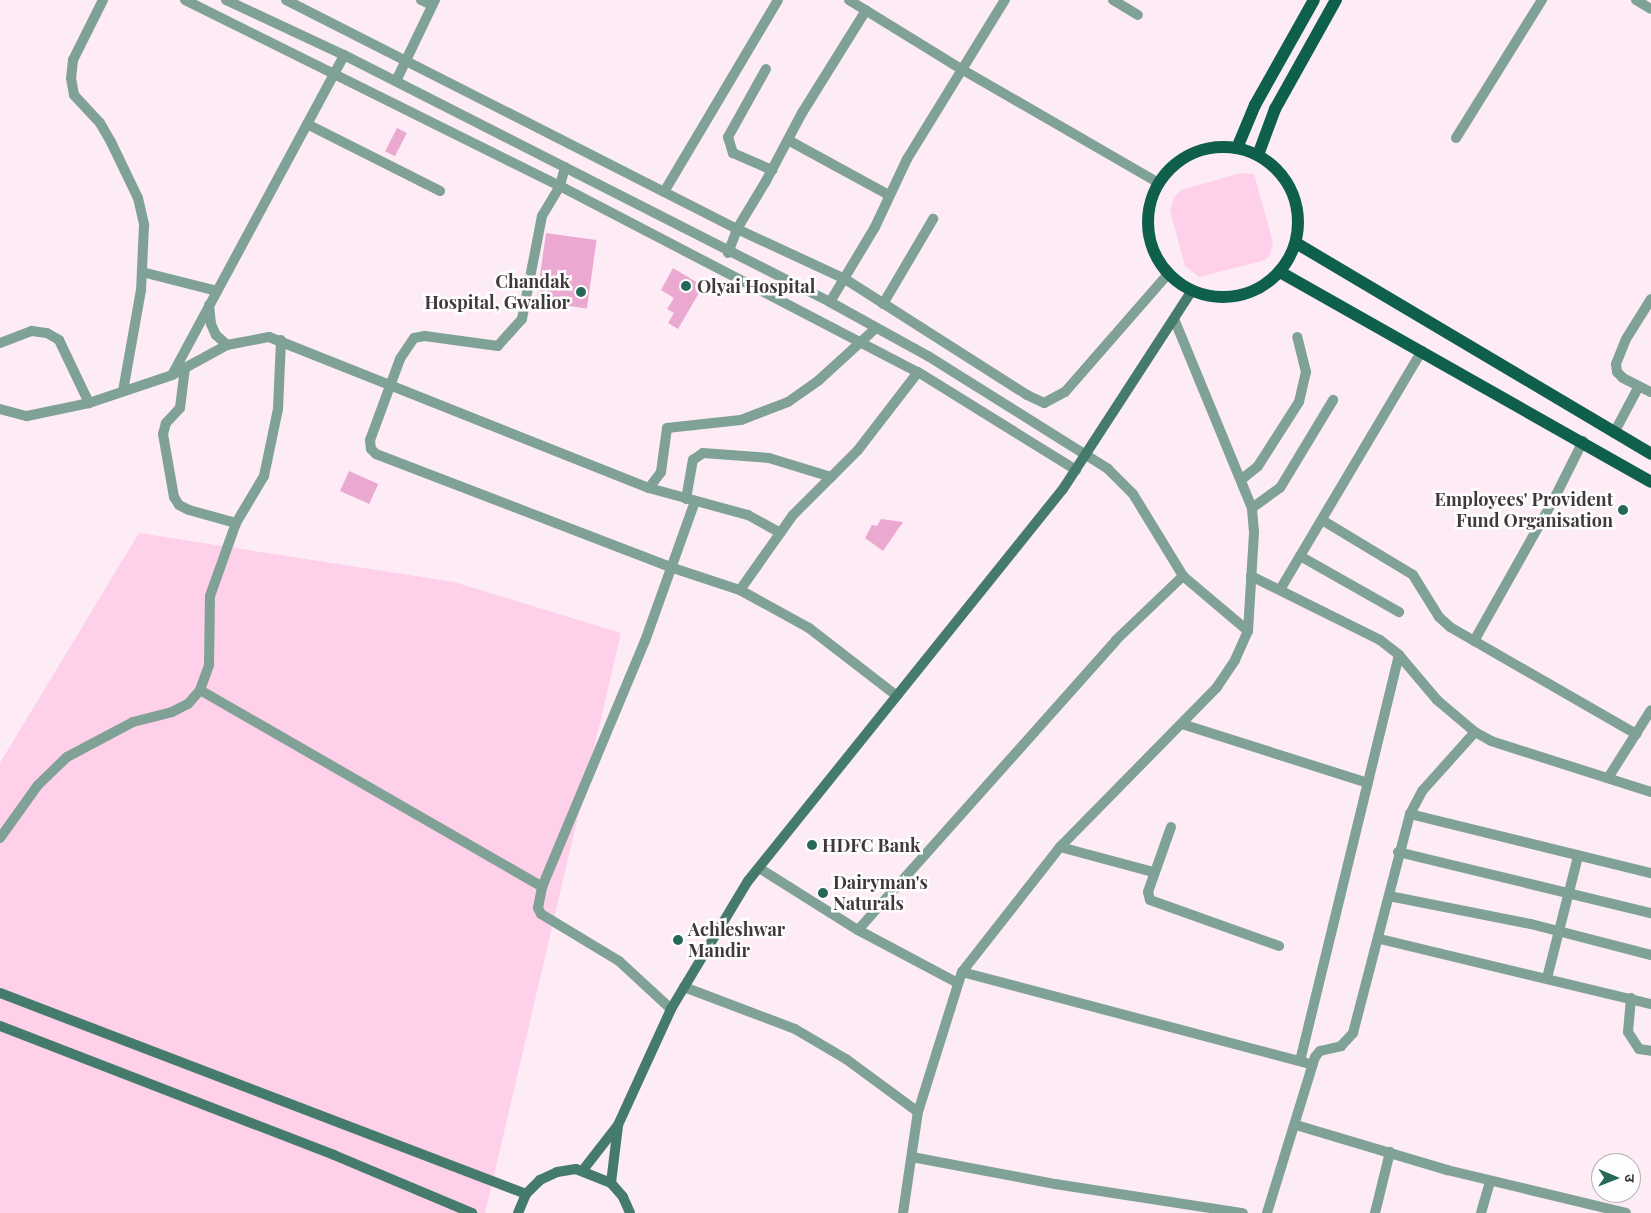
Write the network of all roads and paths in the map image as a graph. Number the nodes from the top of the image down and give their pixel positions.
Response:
1 (103, 0) edge
2 (185, 0) edge
3 (226, 0) edge
4 (286, 0) edge
5 (421, 0) edge
6 (778, 0) edge
7 (849, 0) edge
8 (1005, 0) edge
9 (1112, 0) edge
10 (1314, 0) edge
11 (1336, 0) edge
12 (1542, 0) edge
13 (1636, 0) edge
14 (433, 2) edge
15 (1651, 9) edge
16 (866, 10) junction
17 (1138, 15) dead end
18 (344, 55) junction
19 (405, 62) junction
20 (766, 69) dead end
21 (963, 70) junction
22 (332, 76) junction
23 (396, 81) junction
24 (307, 124) junction
25 (1456, 138) dead end
26 (788, 140) junction
27 (1238, 148) junction
28 (1258, 155) junction
29 (564, 167) junction
30 (772, 170) junction
31 (1159, 183) junction
32 (560, 186) junction
33 (440, 191) dead end
34 (664, 192) junction
35 (889, 195) junction
36 (933, 219) dead end
37 (737, 229) junction
38 (1296, 244) junction
39 (728, 253) junction
40 (142, 272) junction
41 (1280, 272) junction
42 (1168, 274) junction
43 (845, 279) junction
44 (217, 291) junction
45 (1191, 292) junction
46 (1651, 299) edge
47 (830, 302) junction
48 (883, 304) junction
49 (209, 305) junction
50 (1174, 319) junction
51 (876, 328) junction
52 (1297, 337) dead end
53 (281, 340) junction
54 (858, 341) junction
55 (0, 343) edge
56 (227, 345) junction
57 (1422, 351) junction
58 (185, 368) junction
59 (918, 372) junction
60 (172, 374) junction
61 (1639, 386) junction
62 (392, 388) junction
63 (1650, 390) edge
64 (123, 391) junction
65 (1333, 400) dead end
66 (89, 403) junction
67 (0, 409) edge
68 (1614, 433) junction
69 (1582, 442) junction
70 (1086, 454) junction
71 (1651, 454) edge
72 (1076, 470) junction
73 (831, 477) junction
74 (1242, 479) junction
75 (1651, 482) edge
76 (649, 488) junction
77 (691, 500) junction
78 (1252, 508) junction
79 (1322, 520) junction
80 (236, 523) junction
81 (780, 533) junction
82 (1300, 556) junction
83 (672, 568) junction
84 (1183, 576) junction
85 (1252, 576) junction
86 (1281, 588) junction
87 (740, 590) junction
88 (1399, 612) dead end
89 (1248, 631) junction
90 (1474, 641) junction
91 (1399, 655) junction
92 (200, 690) junction
93 (897, 696) junction
94 (1651, 710) edge
95 (1182, 724) junction
96 (1475, 732) junction
97 (1636, 734) junction
98 (1608, 778) junction
99 (1368, 783) junction
100 (1651, 792) edge
101 (1410, 814) junction
102 (1171, 827) dead end
103 (0, 838) edge
104 (1060, 847) junction
105 (1398, 852) junction
106 (1578, 856) junction
107 (759, 868) junction
108 (1153, 872) junction
109 (1651, 873) edge
110 (542, 888) junction
111 (1569, 893) junction
112 (1389, 896) junction
113 (1651, 913) edge
114 (858, 930) junction
115 (1558, 931) junction
116 (1380, 939) junction
117 (1279, 946) dead end
118 (1651, 955) edge
119 (962, 972) junction
120 (1547, 978) junction
121 (956, 982) junction
122 (684, 987) junction
123 (0, 992) edge
124 (1631, 998) junction
125 (1651, 1004) edge
126 (671, 1009) junction
127 (0, 1026) edge
128 (1651, 1051) edge
129 (1300, 1061) junction
130 (1312, 1065) junction
131 (918, 1112) junction
132 (618, 1125) junction
133 (1296, 1125) junction
134 (1390, 1152) junction
135 (912, 1157) junction
136 (583, 1170) junction
137 (1490, 1181) junction
138 (611, 1183) junction
139 (526, 1194) junction
140 (1583, 1208) edge
141 (472, 1213) edge
142 (518, 1213) edge
143 (630, 1213) edge
144 (903, 1213) edge
145 (1243, 1213) edge
146 (1268, 1213) edge
147 (1376, 1213) edge
148 (1481, 1213) edge
149 (1626, 1213) edge

1 - 40 street
2 - 22 street
3 - 18 street
4 - 19 street
5 - 14 street
6 - 34 street
7 - 16 street
8 - 21 street
9 - 17 street
10 - 27 main road
11 - 28 main road
12 - 25 street
13 - 15 street
14 - 19 street
16 - 21 street
16 - 26 street
18 - 22 street
18 - 23 street
19 - 23 street
19 - 34 street
20 - 30 street
21 - 31 street
21 - 35 street
22 - 24 street
22 - 32 street
23 - 29 street
24 - 33 street
24 - 44 street
26 - 30 street
26 - 35 street
27 - 28 main road
27 - 31 main road
28 - 38 main road
29 - 32 street
29 - 39 street
30 - 37 street
31 - 42 main road
32 - 54 street
32 - 62 street
34 - 37 street
35 - 43 street
36 - 48 street
37 - 39 street
37 - 43 street
38 - 41 main road
38 - 68 main road
39 - 47 street
40 - 44 street
40 - 64 street
41 - 45 main road
41 - 57 main road
42 - 45 main road
42 - 48 street
43 - 47 street
43 - 48 street
44 - 49 street
45 - 50 main road
46 - 61 street
47 - 51 street
49 - 56 street
49 - 60 street
50 - 70 main road
50 - 74 street
51 - 54 street
51 - 70 street
52 - 74 street
53 - 56 street
53 - 62 street
53 - 80 street
54 - 59 street
54 - 76 street
55 - 66 street
56 - 58 street
57 - 69 main road
57 - 79 street
58 - 60 street
58 - 80 street
59 - 72 street
59 - 73 street
60 - 64 street
61 - 63 street
61 - 68 street
62 - 76 street
62 - 83 street
64 - 66 street
65 - 78 street
66 - 67 street
68 - 71 main road
69 - 75 main road
69 - 90 street
70 - 72 main road
70 - 84 street
72 - 93 main road
73 - 77 street
73 - 81 street
74 - 78 street
76 - 77 street
77 - 81 street
77 - 83 street
78 - 85 street
79 - 82 street
79 - 90 street
80 - 92 street
81 - 87 street
82 - 86 street
82 - 88 street
83 - 87 street
83 - 110 street
84 - 89 street
84 - 114 street
85 - 86 street
85 - 89 street
86 - 91 street
87 - 93 street
89 - 95 street
90 - 97 street
91 - 96 street
91 - 99 street
92 - 103 street
92 - 110 street
93 - 107 main road
94 - 97 street
95 - 99 street
95 - 104 street
96 - 98 street
96 - 101 street
97 - 98 street
98 - 100 street
99 - 129 street
101 - 105 street
101 - 106 street
102 - 108 street
104 - 108 street
104 - 119 street
105 - 111 street
105 - 112 street
106 - 109 street
106 - 111 street
107 - 114 street
107 - 122 main road
108 - 117 street
110 - 126 street
111 - 113 street
111 - 115 street
112 - 115 street
112 - 116 street
114 - 121 street
115 - 118 street
115 - 120 street
116 - 120 street
116 - 130 street
119 - 121 street
119 - 129 street
120 - 124 street
121 - 131 street
122 - 126 main road
122 - 131 street
123 - 139 main road
124 - 125 street
124 - 128 street
126 - 132 main road
127 - 141 main road
129 - 130 street
130 - 133 street
131 - 135 street
132 - 136 main road
132 - 138 main road
133 - 134 street
133 - 146 street
134 - 137 street
134 - 147 street
135 - 144 street
135 - 145 street
136 - 138 main road
136 - 139 main road
137 - 140 street
137 - 148 street
138 - 143 main road
139 - 142 main road
140 - 149 street

